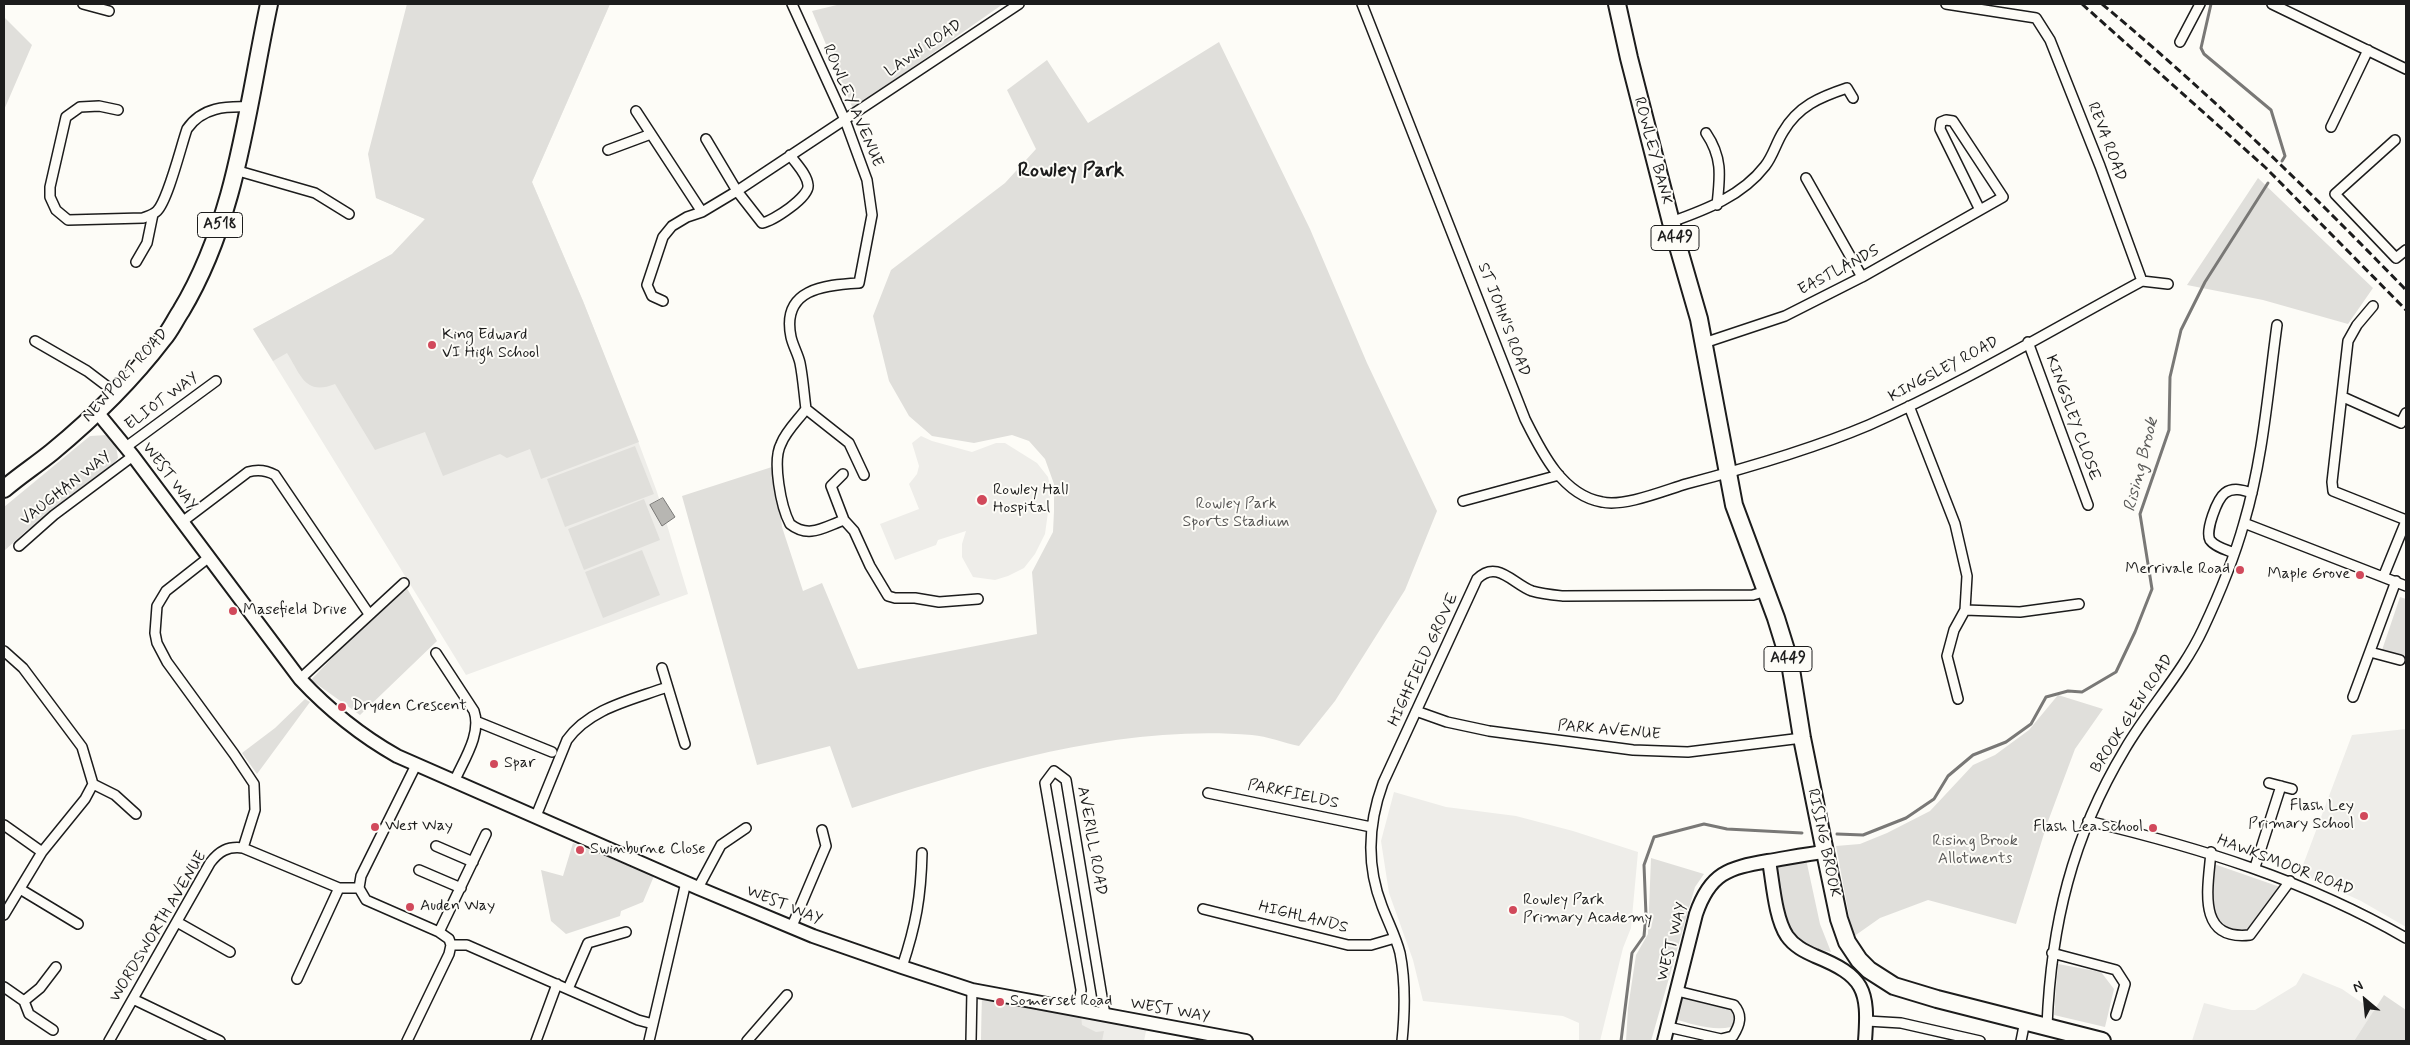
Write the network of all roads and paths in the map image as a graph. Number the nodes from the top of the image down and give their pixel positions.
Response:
1 (86, 4) edge
2 (269, 4) edge
3 (792, 4) edge
4 (1019, 4) edge
5 (1362, 4) edge
6 (1618, 4) edge
7 (1946, 4) edge
8 (2200, 4) edge
9 (2272, 4) edge
10 (108, 11) dead end
11 (2180, 42) dead end
12 (2368, 50) junction
13 (2406, 69) edge
14 (1853, 98) dead end
15 (250, 107) junction
16 (118, 110) dead end
17 (636, 110) dead end
18 (845, 120) junction
19 (2331, 127) dead end
20 (1706, 133) dead end
21 (651, 134) junction
22 (706, 139) dead end
23 (2395, 140) dead end
24 (608, 150) dead end
25 (790, 155) junction
26 (234, 170) junction
27 (1806, 178) dead end
28 (737, 191) junction
29 (1717, 205) junction
30 (1980, 210) junction
31 (702, 212) junction
32 (153, 214) junction
33 (349, 214) dead end
34 (1671, 222) junction
35 (2406, 250) edge
36 (136, 262) dead end
37 (1862, 278) junction
38 (2142, 281) junction
39 (2168, 284) dead end
40 (663, 301) dead end
41 (2373, 306) dead end
42 (2276, 325) dead end
43 (35, 341) dead end
44 (2028, 342) junction
45 (1704, 343) junction
46 (216, 381) dead end
47 (116, 393) junction
48 (2343, 397) junction
49 (1909, 406) junction
50 (806, 409) junction
51 (97, 412) junction
52 (2406, 413) edge
53 (130, 452) junction
54 (1727, 473) junction
55 (843, 474) dead end
56 (864, 475) dead end
57 (1559, 475) junction
58 (4, 489) edge
59 (2252, 492) junction
60 (1463, 501) dead end
61 (2088, 505) dead end
62 (844, 520) junction
63 (2406, 521) edge
64 (182, 522) junction
65 (2244, 523) junction
66 (19, 546) dead end
67 (2234, 553) junction
68 (208, 558) junction
69 (2384, 575) junction
70 (2396, 581) junction
71 (404, 583) dead end
72 (2406, 586) edge
73 (1766, 591) junction
74 (978, 599) dead end
75 (2079, 604) dead end
76 (1965, 610) junction
77 (370, 614) junction
78 (4, 651) edge
79 (2370, 652) junction
80 (436, 653) dead end
81 (2400, 660) dead end
82 (662, 668) dead end
83 (300, 679) junction
84 (667, 686) junction
85 (2353, 697) dead end
86 (1958, 699) dead end
87 (1416, 711) junction
88 (478, 722) junction
89 (1802, 738) junction
90 (685, 744) dead end
91 (552, 752) dead end
92 (416, 765) junction
93 (454, 782) junction
94 (2269, 782) dead end
95 (93, 784) junction
96 (2281, 786) junction
97 (2292, 789) dead end
98 (1208, 793) dead end
99 (136, 814) dead end
100 (536, 816) junction
101 (2088, 821) junction
102 (4, 825) edge
103 (1371, 826) junction
104 (746, 828) dead end
105 (822, 830) dead end
106 (486, 834) dead end
107 (436, 846) dead end
108 (243, 848) junction
109 (42, 852) junction
110 (1825, 852) junction
111 (2211, 852) junction
112 (922, 853) dead end
113 (1769, 861) junction
114 (473, 862) junction
115 (2255, 867) junction
116 (419, 870) dead end
117 (2290, 881) junction
118 (686, 882) junction
119 (338, 888) junction
120 (359, 888) junction
121 (461, 888) junction
122 (698, 888) junction
123 (20, 889) junction
124 (1203, 909) dead end
125 (4, 915) edge
126 (177, 922) junction
127 (78, 924) dead end
128 (792, 926) junction
129 (439, 932) junction
130 (626, 932) dead end
131 (1395, 938) junction
132 (2406, 938) edge
133 (451, 945) junction
134 (230, 952) dead end
135 (2052, 953) junction
136 (56, 967) dead end
137 (902, 967) junction
138 (297, 979) dead end
139 (558, 984) junction
140 (4, 987) edge
141 (568, 989) junction
142 (972, 990) junction
143 (1677, 992) junction
144 (787, 995) dead end
145 (133, 999) junction
146 (24, 1001) junction
147 (1078, 1010) junction
148 (2116, 1015) dead end
149 (1105, 1016) junction
150 (1867, 1021) junction
151 (2025, 1021) junction
152 (653, 1024) junction
153 (2047, 1026) junction
154 (1668, 1027) junction
155 (53, 1030) dead end
156 (109, 1041) edge
157 (220, 1041) edge
158 (407, 1041) edge
159 (536, 1041) edge
160 (649, 1041) edge
161 (747, 1041) edge
162 (971, 1041) edge
163 (1246, 1041) edge
164 (1402, 1041) edge
165 (1664, 1041) edge
166 (1865, 1041) edge
167 (1980, 1041) edge
168 (2021, 1041) edge
169 (2102, 1041) edge

1 - 10 street
2 - 15 highway, NEWPORT ROAD / A518
3 - 18 street, ROWLEY AVENUE
4 - 18 street, LAWN ROAD
5 - 57 street, ST JOHN'S ROAD
6 - 34 highway, ROWLEY BANK / A449
7 - 38 street, REVA ROAD
8 - 11 street
9 - 12 street
12 - 13 street
12 - 19 street
14 - 29 street
15 - 26 highway, NEWPORT ROAD / A518
15 - 32 street
16 - 32 street
17 - 21 street
18 - 25 street, LAWN ROAD
18 - 50 street, ROWLEY AVENUE
20 - 29 street
21 - 24 street
21 - 31 street
22 - 28 street
23 - 35 street
25 - 28 street, LAWN ROAD
25 - 28 street
26 - 33 street
26 - 47 highway, NEWPORT ROAD / A518
27 - 37 street
28 - 31 street, LAWN ROAD
29 - 34 street
30 - 30 street, EASTLANDS
30 - 37 street, EASTLANDS
31 - 40 street, LAWN ROAD
32 - 36 street
34 - 45 highway, ROWLEY BANK / A449
37 - 45 street, EASTLANDS
38 - 39 street
38 - 44 street, KINGSLEY ROAD
41 - 48 street
42 - 59 street, BROOK GLEN ROAD
43 - 47 street
44 - 49 street, KINGSLEY ROAD
44 - 61 street, KINGSLEY CLOSE
45 - 54 highway, ROWLEY BANK / A449
46 - 53 street, ELIOT WAY
47 - 51 highway, NEWPORT ROAD / A518
48 - 52 street
48 - 63 street
49 - 54 street, KINGSLEY ROAD
49 - 76 street
50 - 56 street
50 - 62 street
51 - 53 street, WEST WAY
51 - 58 highway, NEWPORT ROAD / A518
53 - 64 street, WEST WAY
53 - 66 street, VAUGHAN WAY
54 - 57 street, ST JOHN'S ROAD
54 - 73 highway, RISING BROOK / A449
55 - 62 street
57 - 60 street
59 - 65 street, BROOK GLEN ROAD
59 - 67 street
62 - 74 street
63 - 69 street
64 - 68 street, WEST WAY
64 - 77 street
65 - 67 street, BROOK GLEN ROAD
65 - 69 street
67 - 101 street, BROOK GLEN ROAD
68 - 83 street, WEST WAY
68 - 108 street
69 - 70 street
70 - 72 street
70 - 79 street
71 - 77 street
73 - 87 street, HIGHFIELD GROVE
73 - 89 highway, RISING BROOK / A449
75 - 76 street
76 - 86 street
77 - 83 street
78 - 95 street
79 - 81 street
79 - 85 street
80 - 88 street
82 - 84 street
83 - 92 street, WEST WAY
84 - 90 street
84 - 100 street
87 - 89 street, PARK AVENUE
87 - 103 street, HIGHFIELD GROVE
88 - 91 street
88 - 93 street
89 - 110 highway, RISING BROOK / A449
92 - 93 street, WEST WAY
92 - 120 street
93 - 100 street, WEST WAY
94 - 96 street
95 - 99 street
95 - 109 street
96 - 97 street
96 - 115 street
98 - 103 street, PARKFIELDS
100 - 118 street, WEST WAY
101 - 111 street, HAWKSMOOR ROAD
101 - 135 street, BROOK GLEN ROAD
102 - 109 street
103 - 131 street, HIGHFIELD GROVE
104 - 122 street
105 - 128 street
106 - 114 street
107 - 114 street
108 - 119 street
108 - 126 street, WORDSWORTH AVENUE
109 - 123 street
110 - 113 street, WEST WAY
110 - 151 highway, RISING BROOK / A449
111 - 115 street, HAWKSMOOR ROAD
111 - 117 street
112 - 137 street
113 - 143 street, WEST WAY
113 - 150 street
114 - 121 street
115 - 117 street, HAWKSMOOR ROAD
116 - 121 street
117 - 132 street, HAWKSMOOR ROAD
118 - 122 street, WEST WAY
118 - 152 street
119 - 120 street
119 - 138 street
120 - 129 street
121 - 129 street
122 - 128 street, WEST WAY
123 - 125 street
123 - 127 street
124 - 131 street, HIGHLANDS
126 - 134 street
126 - 145 street, WORDSWORTH AVENUE
128 - 137 street, WEST WAY
129 - 133 street
130 - 141 street
131 - 164 street, HIGHFIELD GROVE
133 - 139 street
133 - 158 street
135 - 148 street
135 - 153 street, BROOK GLEN ROAD
136 - 146 street
137 - 142 street, WEST WAY
139 - 141 street
139 - 159 street
140 - 146 street
141 - 152 street
142 - 147 street, WEST WAY
142 - 162 street
143 - 154 street, WEST WAY
143 - 154 street
144 - 161 street
145 - 156 street, WORDSWORTH AVENUE
145 - 157 street
146 - 155 street
147 - 149 street, WEST WAY
147 - 149 street, AVERILL ROAD
149 - 163 street, WEST WAY
150 - 166 street
150 - 167 street
151 - 153 highway, RISING BROOK / A449
151 - 168 street
152 - 160 street
153 - 169 highway, RISING BROOK / A449
154 - 165 street, WEST WAY

